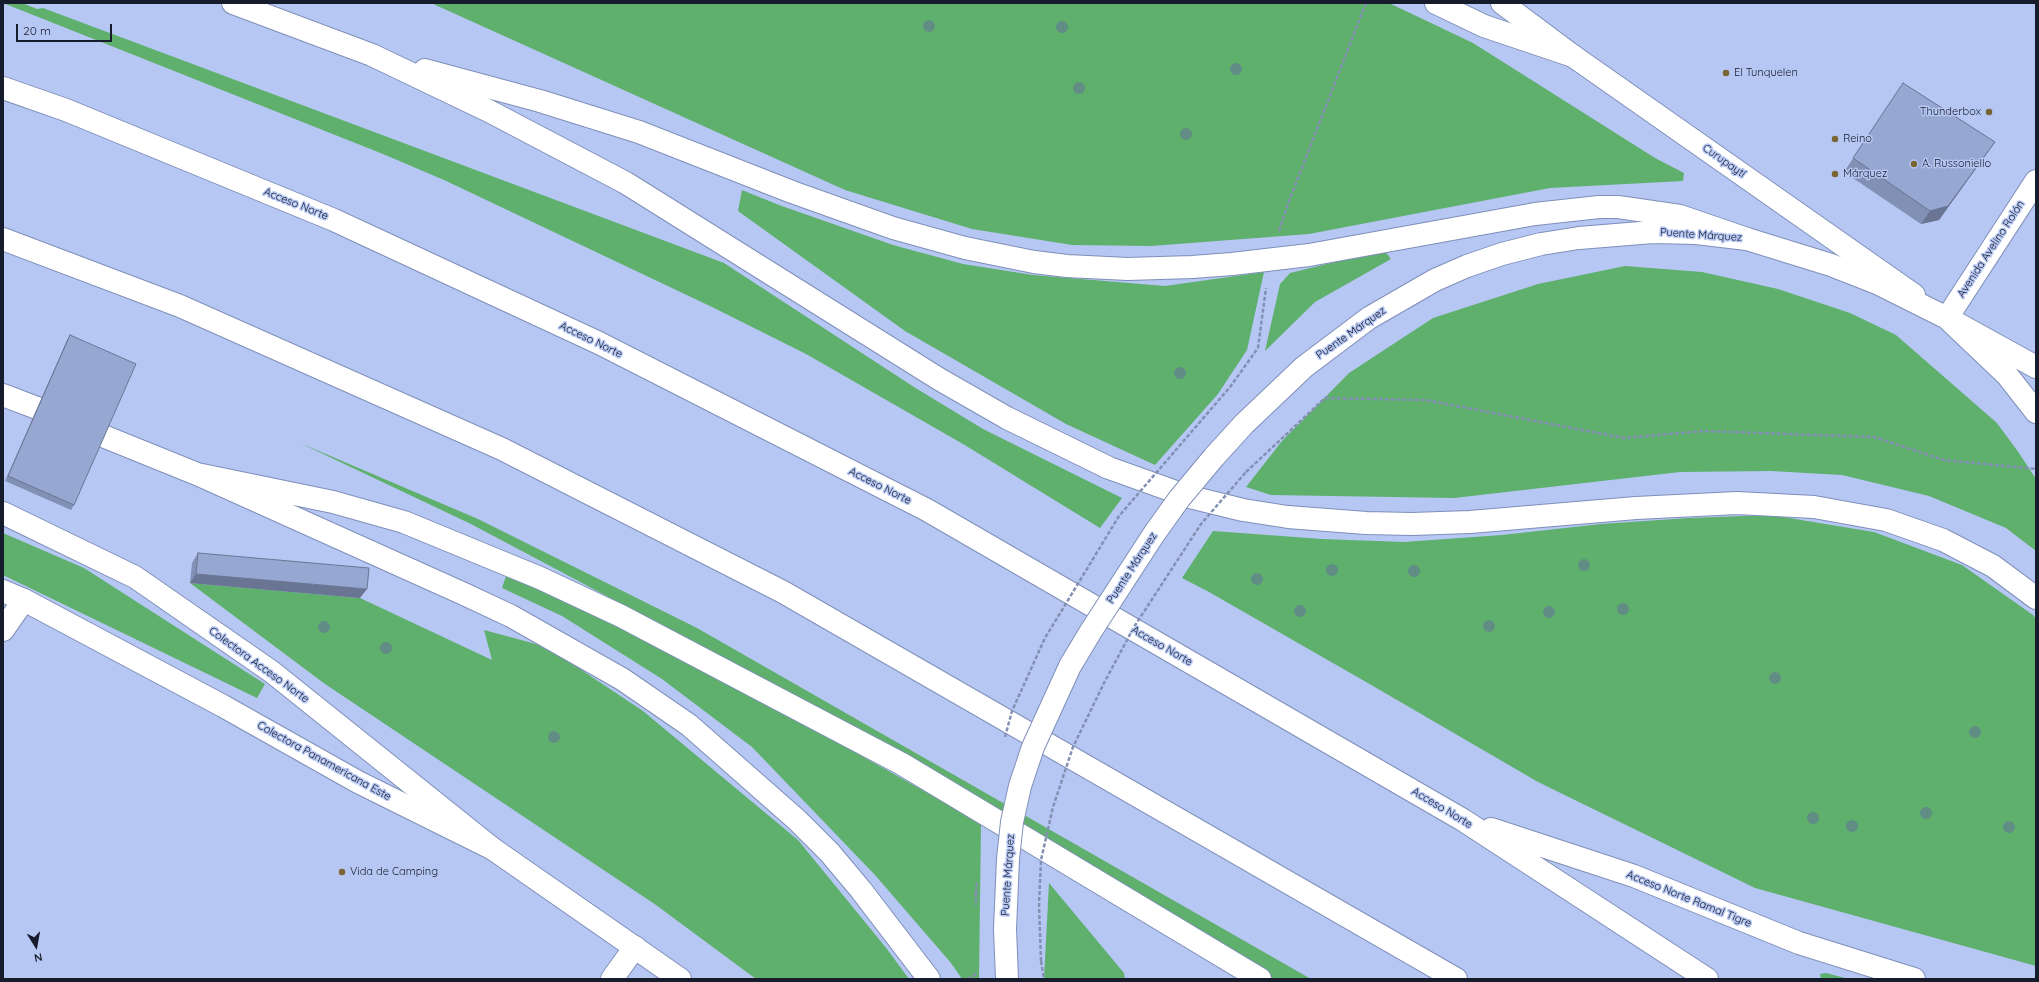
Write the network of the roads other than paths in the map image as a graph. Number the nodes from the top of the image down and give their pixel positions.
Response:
1 (233, 3) edge
2 (1436, 3) edge
3 (1502, 3) edge
4 (372, 56) junction
5 (1573, 56) junction
6 (3, 81) edge
7 (3, 88) edge
8 (66, 110) junction
9 (2036, 181) edge
10 (3, 239) edge
11 (1747, 239) junction
12 (1946, 318) junction
13 (2036, 367) edge
14 (3, 395) edge
15 (37, 408) edge
16 (2036, 412) edge
17 (103, 436) edge
18 (197, 474) junction
19 (3, 513) edge
20 (3, 591) edge
21 (2036, 598) edge
22 (24, 600) junction
23 (3, 630) edge
24 (1463, 820) junction
25 (493, 849) junction
26 (635, 947) junction
27 (612, 979) edge
28 (680, 979) edge
29 (929, 979) edge
30 (1008, 979) edge
31 (1260, 979) edge
32 (1456, 979) edge
33 (1707, 979) edge
34 (1914, 979) edge

1 - 4 main road
2 - 5 main road
3 - 5 main road, Curupaytí
4 - 11 main road
4 - 21 main road
5 - 12 main road, Curupaytí
6 - 8 main road
7 - 8 main road, Acceso Norte
8 - 24 main road, Acceso Norte
9 - 12 main road, Avenida Avelino Rolón
10 - 32 main road
11 - 12 main road, Puente Márquez
11 - 30 main road, Puente Márquez, bridge
12 - 13 main road
12 - 16 main road, Puente Márquez
14 - 15 main road
17 - 18 main road
18 - 29 main road
18 - 31 main road
19 - 25 main road, Colectora Acceso Norte
20 - 22 main road, Colectora Panamericana Este
22 - 23 main road
22 - 25 main road, Colectora Panamericana Este
24 - 33 main road, Acceso Norte
24 - 34 main road, Acceso Norte Ramal Tigre
25 - 26 main road, Colectora Panamericana Este
26 - 27 main road
26 - 28 main road, Colectora Panamericana Este

